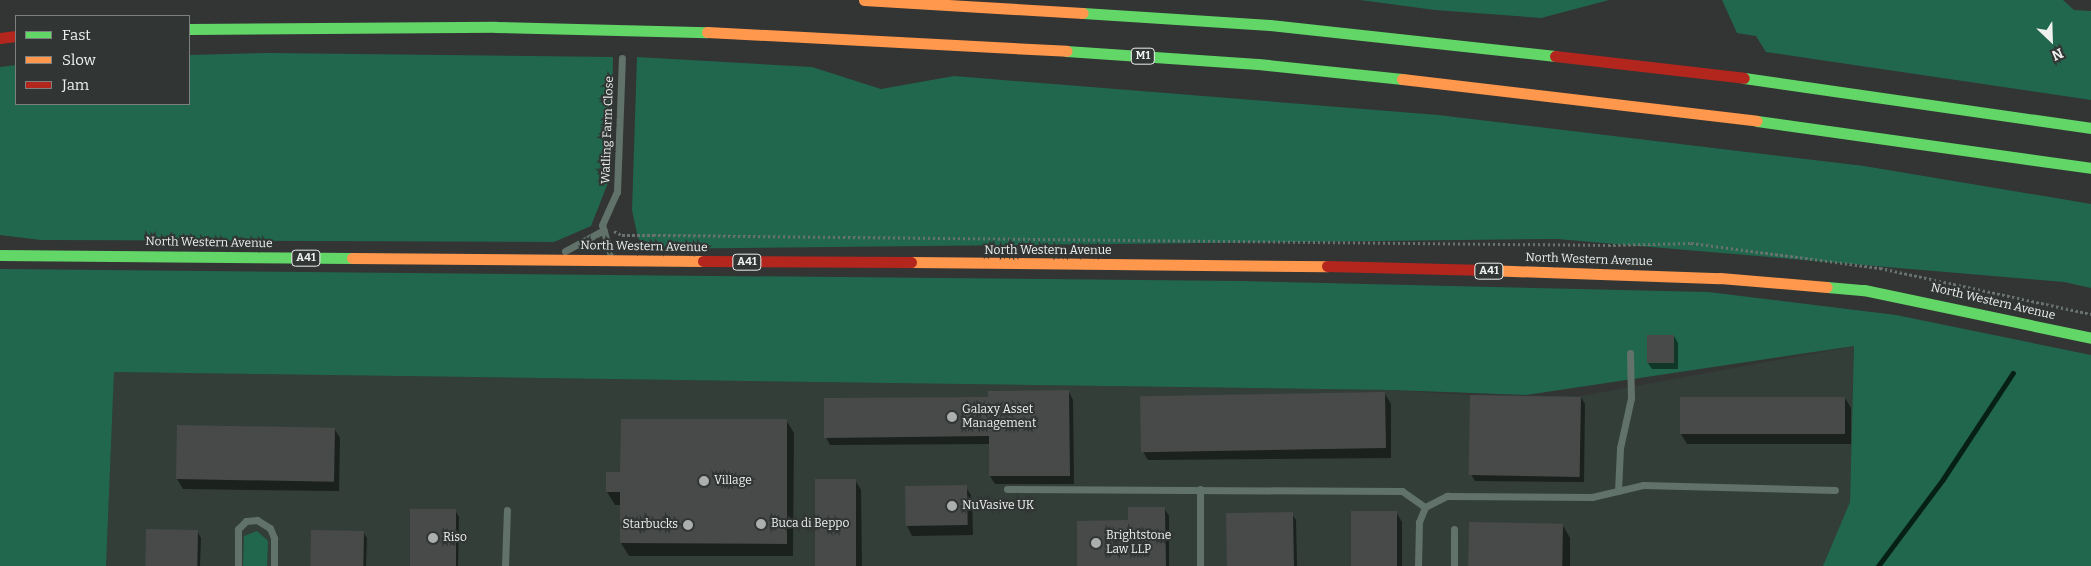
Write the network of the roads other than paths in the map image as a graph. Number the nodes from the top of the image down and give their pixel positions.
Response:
1 (864, 0) edge
2 (190, 29) edge
3 (15, 36) edge
4 (0, 37) edge
5 (622, 58) dead end
6 (2091, 128) edge
7 (2091, 168) edge
8 (604, 230) junction
9 (0, 255) edge
10 (548, 260) junction
11 (613, 260) junction
12 (2091, 338) edge
13 (1630, 354) dead end
14 (1007, 489) dead end
15 (1200, 489) junction
16 (1835, 490) dead end
17 (1618, 491) junction
18 (1425, 507) junction
19 (507, 510) dead end
20 (1454, 529) dead end
21 (238, 566) edge
22 (274, 566) edge
23 (505, 566) edge
24 (1200, 566) edge
25 (1418, 566) edge
26 (1454, 566) edge

1 - 6 highway
2 - 7 highway, M1
3 - 4 highway
5 - 8 lane, Watling Farm Close
8 - 10 lane
8 - 11 lane
9 - 10 highway, North Western Avenue / A41
10 - 11 highway, North Western Avenue / A41
11 - 12 highway, North Western Avenue / A41
13 - 17 lane
14 - 15 lane
15 - 18 lane
15 - 24 lane
16 - 17 lane
17 - 18 lane
18 - 25 lane
19 - 23 lane
20 - 26 lane
21 - 22 lane

